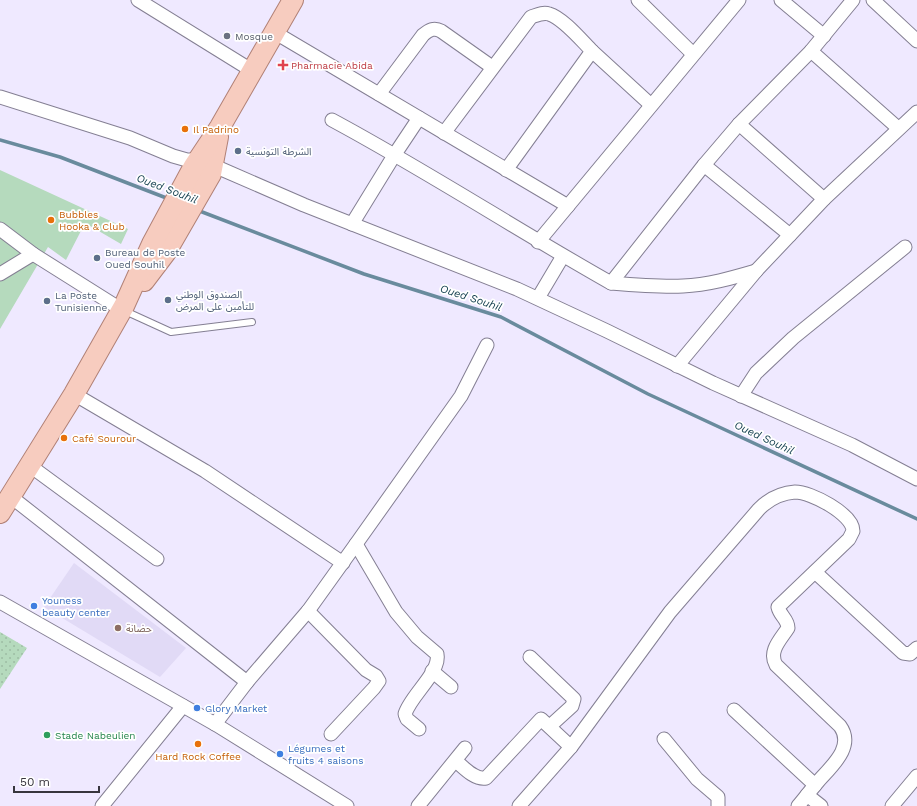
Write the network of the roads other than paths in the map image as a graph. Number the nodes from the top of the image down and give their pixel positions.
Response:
1 (138, 0) edge
2 (293, 0) edge
3 (638, 0) edge
4 (739, 0) edge
5 (781, 0) edge
6 (852, 0) edge
7 (873, 0) edge
8 (274, 32) junction
9 (824, 36) junction
10 (917, 41) edge
11 (592, 51) junction
12 (811, 51) junction
13 (693, 54) junction
14 (492, 67) junction
15 (251, 70) junction
16 (379, 94) junction
17 (0, 97) edge
18 (651, 105) junction
19 (917, 112) edge
20 (419, 118) junction
21 (332, 120) dead end
22 (740, 124) junction
23 (898, 128) junction
24 (444, 133) junction
25 (395, 154) junction
26 (198, 165) junction
27 (704, 165) junction
28 (506, 170) junction
29 (824, 199) junction
30 (568, 206) junction
31 (352, 224) junction
32 (0, 229) edge
33 (790, 235) junction
34 (538, 242) junction
35 (905, 247) dead end
36 (33, 254) junction
37 (136, 256) dead end
38 (563, 256) junction
39 (756, 271) junction
40 (0, 274) edge
41 (611, 283) junction
42 (538, 298) junction
43 (123, 308) junction
44 (252, 322) dead end
45 (487, 345) dead end
46 (677, 366) junction
47 (74, 394) junction
48 (741, 396) junction
49 (29, 465) junction
50 (917, 479) edge
51 (4, 504) edge
52 (356, 544) junction
53 (157, 559) dead end
54 (343, 563) junction
55 (815, 572) junction
56 (0, 602) edge
57 (308, 611) junction
58 (917, 648) edge
59 (530, 658) dead end
60 (432, 671) junction
61 (247, 682) junction
62 (451, 687) dead end
63 (183, 706) junction
64 (734, 710) dead end
65 (215, 724) junction
66 (550, 726) junction
67 (419, 729) dead end
68 (331, 734) dead end
69 (664, 739) dead end
70 (571, 747) junction
71 (465, 748) dead end
72 (456, 761) junction
73 (916, 777) edge
74 (811, 790) junction
75 (102, 806) edge
76 (347, 806) edge
77 (418, 806) edge
78 (519, 806) edge
79 (718, 806) edge
80 (798, 806) edge
81 (821, 806) edge
82 (892, 806) edge

1 - 15 street
2 - 8 main road
3 - 13 street
4 - 13 street
5 - 9 street
6 - 9 street
7 - 10 street
8 - 15 main road
8 - 16 street
9 - 12 street
11 - 14 street
11 - 18 street
11 - 28 street
12 - 22 street
12 - 23 street
13 - 18 street
14 - 16 street
14 - 24 street
15 - 26 main road
16 - 20 street
17 - 26 street
18 - 30 street
19 - 23 street
20 - 24 street
20 - 25 street
21 - 25 street
22 - 27 street
22 - 29 street
23 - 29 street
24 - 28 street
25 - 31 street
25 - 34 street
26 - 31 street
26 - 37 street
26 - 43 main road
27 - 33 street
27 - 41 street
28 - 30 street
29 - 33 street
30 - 34 street
31 - 42 street
32 - 36 street
33 - 39 street
34 - 38 street
35 - 48 street
36 - 40 street
36 - 43 street
38 - 41 street
38 - 42 street
39 - 41 street
39 - 46 street
42 - 46 street
43 - 44 lane
43 - 47 main road
45 - 52 street
46 - 48 street
47 - 49 main road
47 - 54 street
48 - 50 street
49 - 51 main road
49 - 53 street
51 - 61 street
52 - 54 street
52 - 60 street
54 - 57 street
55 - 58 street
55 - 70 street
55 - 74 street
56 - 63 street
57 - 61 street
57 - 68 street
59 - 66 street
60 - 62 street
60 - 67 street
61 - 65 street
63 - 65 street
63 - 75 street
64 - 74 street
65 - 76 street
66 - 70 street
66 - 72 street
69 - 79 street
70 - 78 street
71 - 72 street
72 - 77 street
73 - 82 street
74 - 80 street
74 - 81 street

